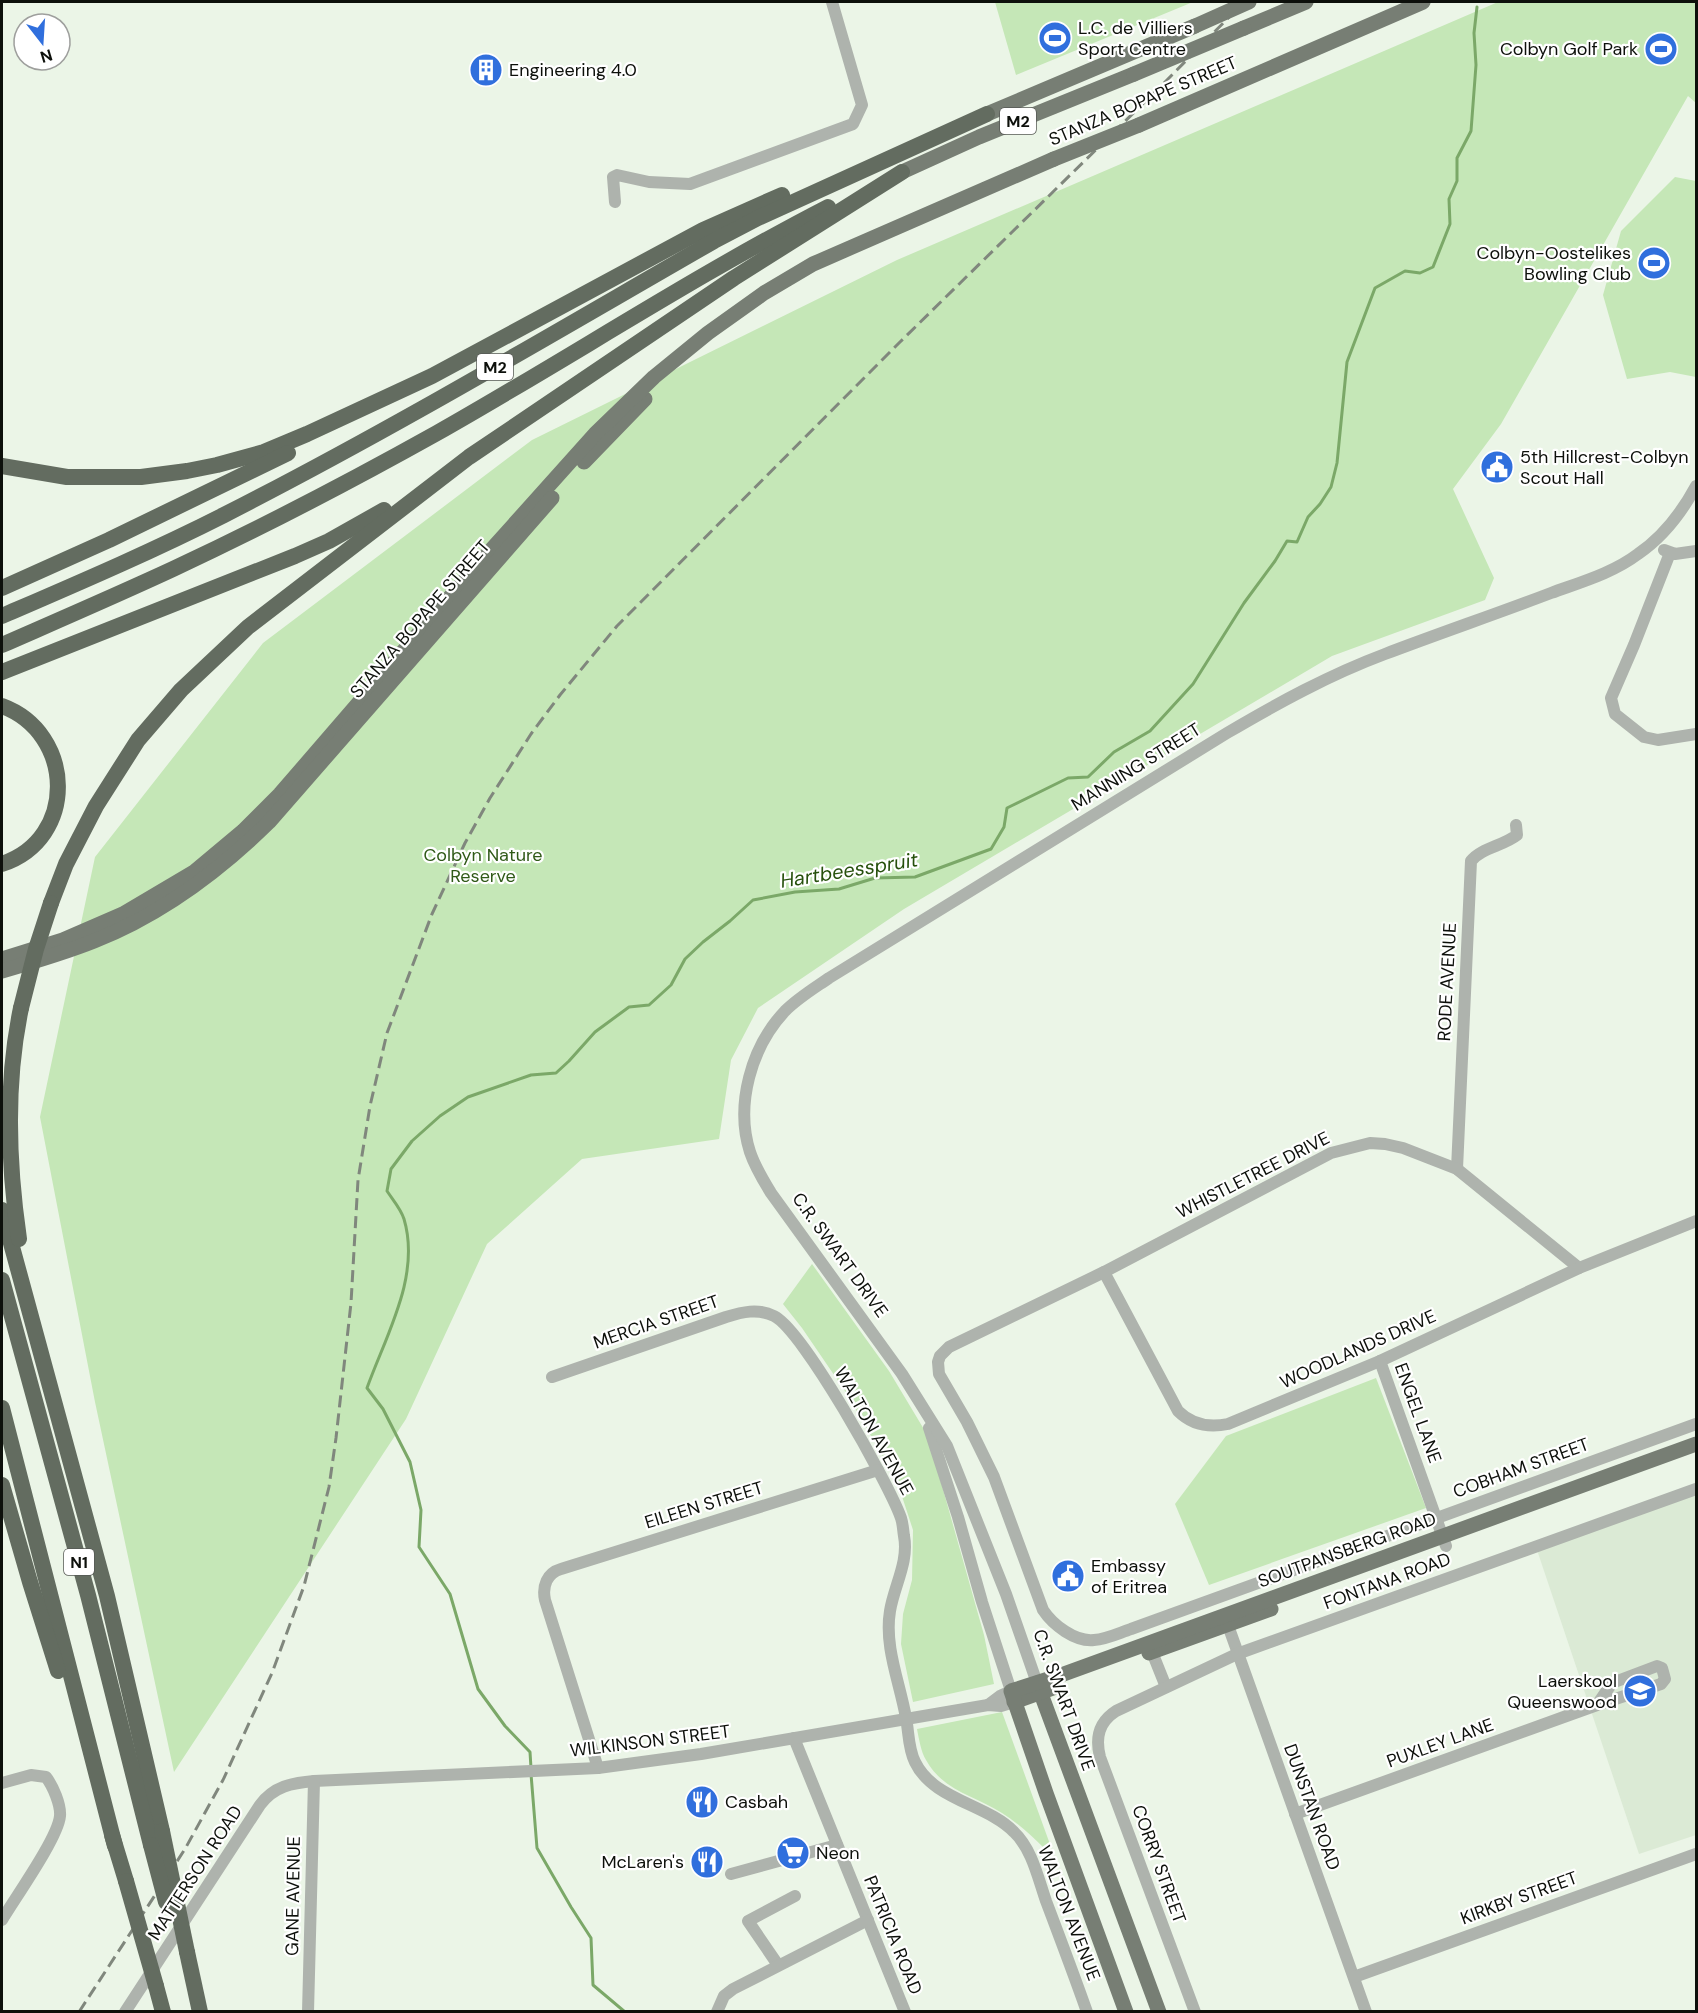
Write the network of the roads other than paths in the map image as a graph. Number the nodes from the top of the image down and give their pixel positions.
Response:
1 (832, 2) edge
2 (1250, 2) edge
3 (1306, 2) edge
4 (1423, 2) edge
5 (987, 114) junction
6 (902, 172) junction
7 (615, 202) dead end
8 (843, 250) junction
9 (432, 376) junction
10 (470, 457) junction
11 (2, 466) edge
12 (1696, 486) edge
13 (1696, 551) edge
14 (2, 588) edge
15 (2, 616) edge
16 (2, 645) edge
17 (2, 672) edge
18 (2, 706) edge
19 (1696, 734) edge
20 (1516, 825) dead end
21 (2, 864) edge
22 (2, 958) edge
23 (2, 971) edge
24 (745, 1120) joint
25 (1457, 1169) junction
26 (2, 1210) edge
27 (1696, 1221) edge
28 (1579, 1268) junction
29 (1104, 1272) junction
30 (2, 1280) edge
31 (773, 1315) joint
32 (1380, 1361) junction
33 (938, 1362) joint
34 (552, 1377) dead end
35 (922, 1407) junction
36 (2, 1408) edge
37 (1696, 1424) edge
38 (61, 1426) junction
39 (1696, 1444) edge
40 (1696, 1455) edge
41 (878, 1470) junction
42 (2, 1485) edge
43 (1696, 1489) edge
44 (1436, 1518) junction
45 (1445, 1541) junction
46 (1226, 1620) junction
47 (1152, 1652) junction
48 (1237, 1654) junction
49 (1166, 1687) junction
50 (1038, 1688) junction
51 (1012, 1696) junction
52 (1597, 1705) junction
53 (906, 1719) junction
54 (1101, 1727) joint
55 (794, 1738) junction
56 (598, 1768) junction
57 (314, 1781) junction
58 (2, 1783) edge
59 (1295, 1814) junction
60 (837, 1845) junction
61 (116, 1846) junction
62 (1696, 1854) edge
63 (731, 1874) dead end
64 (795, 1896) dead end
65 (2, 1920) edge
66 (868, 1920) junction
67 (184, 1955) junction
68 (778, 1965) junction
69 (1354, 1977) junction
70 (718, 2008) edge
71 (126, 2012) edge
72 (163, 2012) edge
73 (199, 2012) edge
74 (308, 2012) edge
75 (905, 2012) edge
76 (1087, 2012) edge
77 (1126, 2012) edge
78 (1159, 2012) edge
79 (1195, 2012) edge
80 (1366, 2012) edge

1 - 7 street
2 - 5 main road, M2, bridge
3 - 6 main road, M2, bridge
4 - 8 main road, STANZA BOPAPE STREET, bridge
5 - 9 highway
5 - 15 highway, M2
6 - 10 highway
6 - 16 highway, M2
8 - 22 main road, STANZA BOPAPE STREET
8 - 23 main road, STANZA BOPAPE STREET
9 - 11 highway
9 - 14 highway
10 - 17 highway
10 - 38 highway, bridge
12 - 24 street, MANNING STREET
13 - 19 street
18 - 21 highway
20 - 25 street, RODE AVENUE
24 - 35 street, C.R. SWART DRIVE
25 - 28 street, WHISTLETREE DRIVE
25 - 29 street, WHISTLETREE DRIVE
26 - 38 highway
27 - 28 street, WOODLANDS DRIVE
28 - 32 street, WOODLANDS DRIVE
29 - 32 street, WOODLANDS DRIVE
29 - 33 street, WHISTLETREE DRIVE
30 - 67 highway, N1, bridge
31 - 34 street, MERCIA STREET
31 - 41 street, WALTON AVENUE
32 - 44 street, ENGEL LANE
33 - 44 street, COBHAM STREET
35 - 50 street, C.R. SWART DRIVE
35 - 51 street, C.R. SWART DRIVE
36 - 61 highway, N1
37 - 44 street, COBHAM STREET
38 - 67 highway, bridge
39 - 45 main road, SOUTPANSBERG ROAD
40 - 45 main road, SOUTPANSBERG ROAD
41 - 53 street, WALTON AVENUE
41 - 56 street, EILEEN STREET
42 - 61 highway
43 - 48 street, FONTANA ROAD
44 - 45 street, ENGEL LANE
45 - 46 main road, SOUTPANSBERG ROAD
46 - 47 main road, SOUTPANSBERG ROAD
46 - 48 street, DUNSTAN ROAD
46 - 50 main road, SOUTPANSBERG ROAD
47 - 49 street
47 - 50 main road, SOUTPANSBERG ROAD
48 - 49 street, FONTANA ROAD
48 - 59 street, DUNSTAN ROAD
49 - 54 street, FONTANA ROAD
50 - 51 main road, SOUTPANSBERG ROAD
50 - 78 main road, C.R. SWART DRIVE
51 - 53 street, WILKINSON STREET
51 - 77 main road, C.R. SWART DRIVE
52 - 52 street, PUXLEY LANE
52 - 59 street, PUXLEY LANE
53 - 55 street, WILKINSON STREET
53 - 76 street, WALTON AVENUE
54 - 79 street, CORRY STREET
55 - 56 street, WILKINSON STREET
55 - 60 street, PATRICIA ROAD
56 - 57 street, WILKINSON STREET
57 - 71 street, MATTERSON ROAD
57 - 74 street, GANE AVENUE
58 - 65 street
59 - 69 street, DUNSTAN ROAD
60 - 63 street
60 - 66 street, PATRICIA ROAD
61 - 72 highway, N1, bridge
62 - 69 street, KIRKBY STREET
64 - 68 street
66 - 68 street
66 - 75 street, PATRICIA ROAD
67 - 73 highway, N1
68 - 70 street
69 - 80 street, DUNSTAN ROAD

